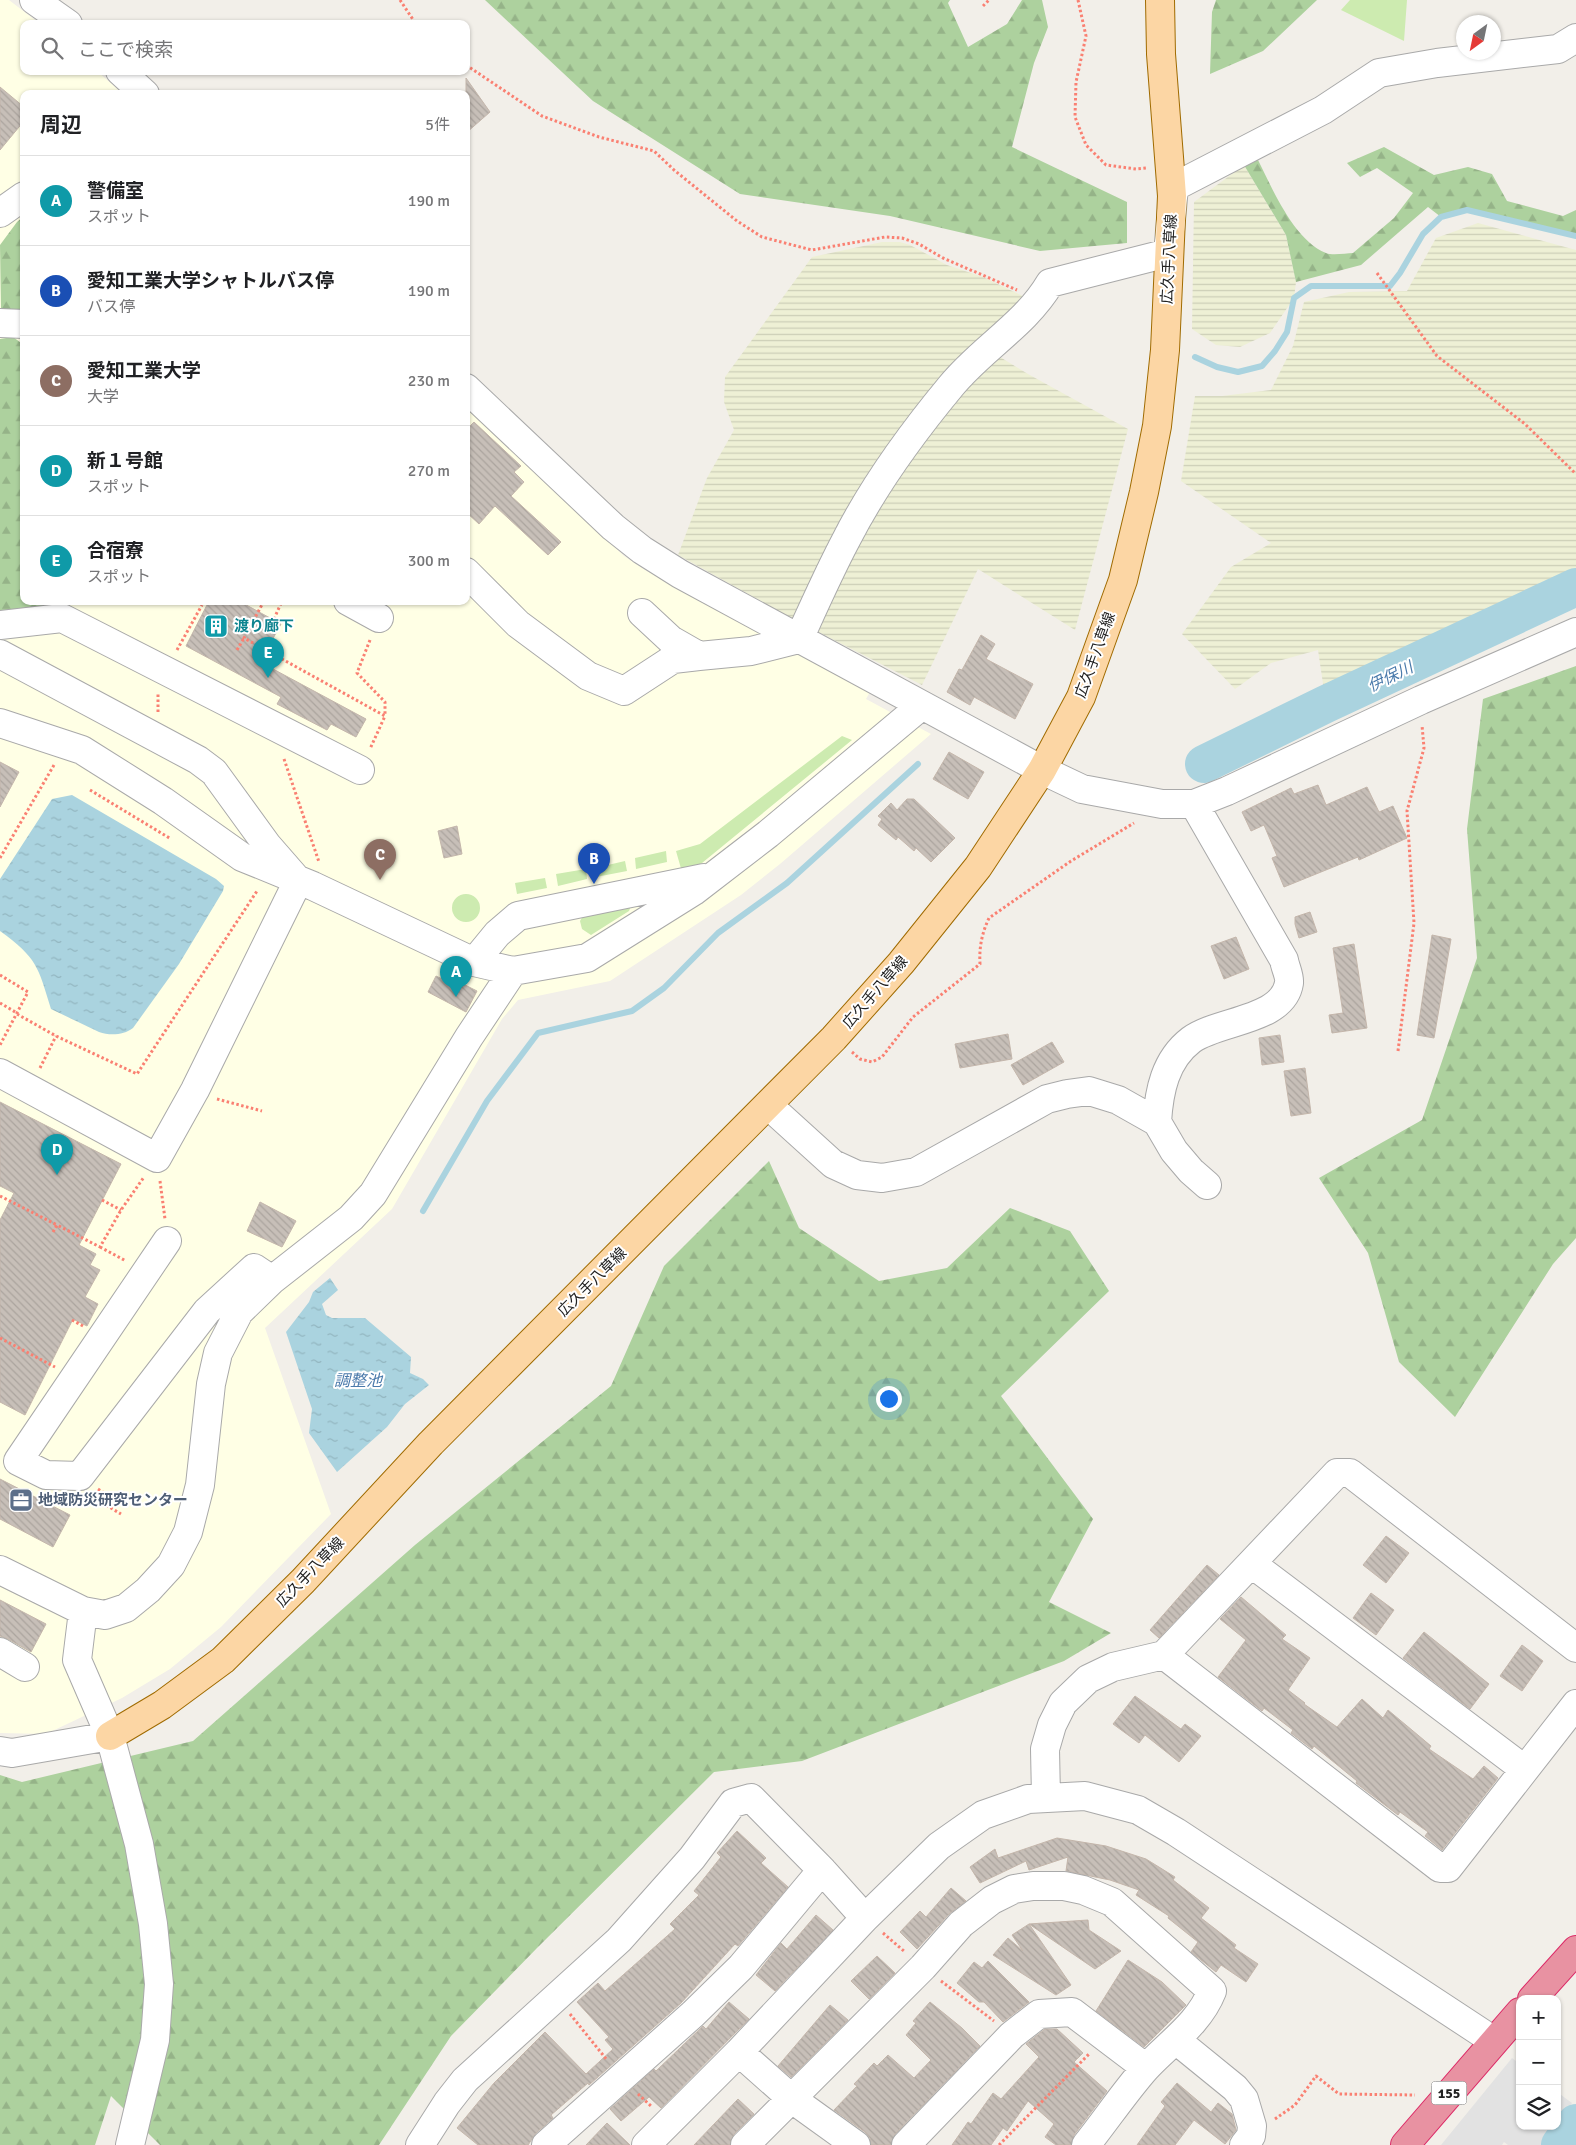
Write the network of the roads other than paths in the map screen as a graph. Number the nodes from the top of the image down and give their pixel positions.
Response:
1 (34, 0) edge
2 (1160, 0) edge
3 (62, 20) edge
4 (1576, 38) edge
5 (124, 75) edge
6 (141, 90) edge
7 (20, 199) edge
8 (0, 213) edge
9 (1168, 253) junction
10 (470, 392) edge
11 (470, 576) edge
12 (356, 605) edge
13 (642, 613) dead end
14 (380, 618) road end
15 (0, 625) edge
16 (1576, 632) edge
17 (799, 639) junction
18 (0, 654) edge
19 (699, 656) junction
20 (921, 706) junction
21 (0, 723) edge
22 (360, 770) road end
23 (1042, 770) junction
24 (1194, 804) junction
25 (713, 876) junction
26 (298, 881) junction
27 (474, 962) junction
28 (513, 971) junction
29 (0, 1073) edge
30 (768, 1105) junction
31 (1157, 1122) junction
32 (1207, 1185) dead end
33 (167, 1241) road end
34 (272, 1280) junction
35 (1252, 1564) junction
36 (0, 1570) edge
37 (83, 1611) junction
38 (1576, 1648) edge
39 (0, 1652) edge
40 (1164, 1654) junction
41 (25, 1668) dead end
42 (1576, 1704) edge
43 (110, 1736) junction
44 (0, 1751) edge
45 (1524, 1769) junction
46 (1046, 1797) junction
47 (822, 1870) junction
48 (865, 1918) junction
49 (1576, 1950) edge
50 (1536, 1995) edge
51 (1516, 2016) edge
52 (1176, 2040) junction
53 (1494, 2041) junction
54 (739, 2052) junction
55 (1146, 2068) junction
56 (792, 2099) junction
57 (1247, 2140) edge
58 (130, 2145) edge
59 (420, 2145) edge
60 (546, 2145) edge
61 (646, 2145) edge
62 (745, 2145) edge
63 (856, 2145) edge
64 (906, 2145) edge
65 (1086, 2145) edge
66 (1405, 2145) edge

1 - 3 street
2 - 9 main road, 広久手八草線
4 - 9 street
5 - 6 street
7 - 8 street
9 - 17 street
9 - 23 main road, 広久手八草線
10 - 17 street
11 - 19 street
12 - 14 street
13 - 19 street
15 - 22 street
16 - 24 street
17 - 19 street
17 - 20 street
18 - 26 street
20 - 23 street
20 - 25 street
21 - 26 street
23 - 24 street
23 - 30 main road, 広久手八草線
24 - 31 street
25 - 27 street
25 - 28 street
26 - 27 street
26 - 29 street
27 - 28 street
28 - 34 street
30 - 31 street
30 - 43 main road, 広久手八草線
31 - 32 street
33 - 34 street
34 - 37 street
35 - 38 street
35 - 40 street
35 - 45 street
36 - 37 street
37 - 43 street
39 - 41 street
40 - 45 street
40 - 46 street
42 - 45 street
43 - 44 street
43 - 58 street
46 - 48 street
46 - 53 street
47 - 48 street
47 - 59 street
47 - 60 street
48 - 54 street
49 - 50 highway
51 - 53 highway, 155
52 - 55 street
52 - 56 street
52 - 57 street
53 - 66 highway, 155
54 - 56 street
54 - 61 street
55 - 64 street
55 - 65 street
56 - 62 street
56 - 63 street

